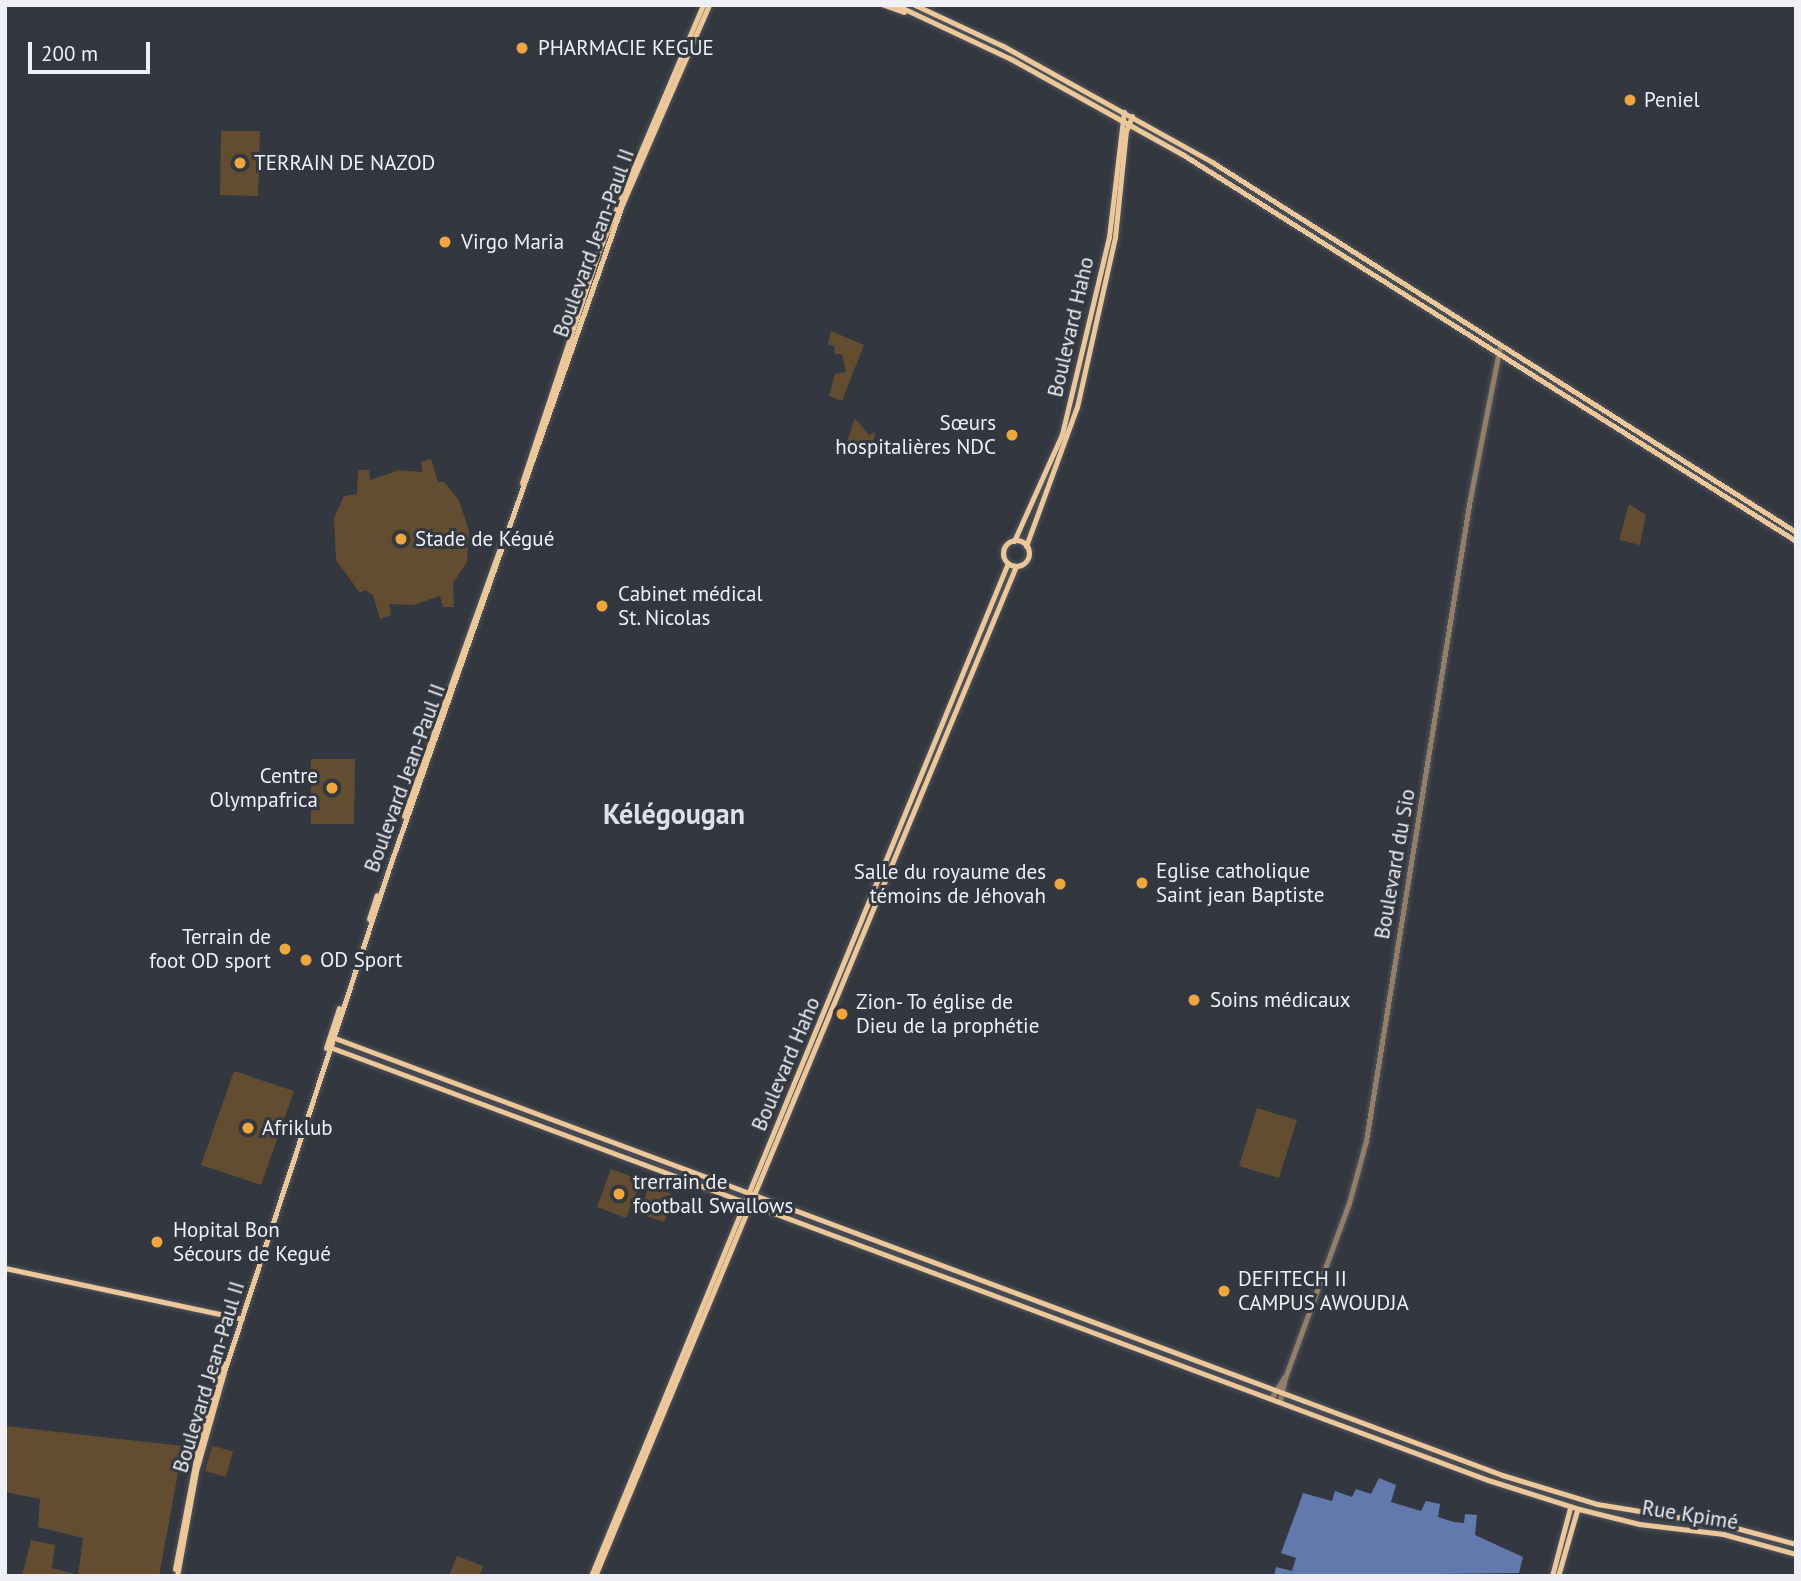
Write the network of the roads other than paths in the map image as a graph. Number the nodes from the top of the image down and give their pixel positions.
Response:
1 (703, 5) edge
2 (709, 5) edge
3 (884, 5) edge
4 (896, 5) edge
5 (915, 5) edge
6 (921, 5) edge
7 (936, 14) junction
8 (923, 19) junction
9 (1124, 112) junction
10 (1112, 116) junction
11 (1132, 116) junction
12 (1121, 121) junction
13 (1128, 124) junction
14 (1121, 129) junction
15 (1139, 130) junction
16 (1126, 135) junction
17 (1116, 214) junction
18 (1499, 349) junction
19 (1796, 532) edge
20 (1014, 541) junction
21 (1796, 541) edge
22 (1026, 546) junction
23 (1008, 563) junction
24 (1016, 566) junction
25 (331, 1037) junction
26 (329, 1046) junction
27 (752, 1193) junction
28 (748, 1203) junction
29 (5, 1268) edge
30 (240, 1319) junction
31 (1284, 1378) junction
32 (1275, 1389) junction
33 (1283, 1392) junction
34 (1272, 1397) junction
35 (1280, 1401) junction
36 (1572, 1498) junction
37 (1580, 1500) junction
38 (1574, 1508) junction
39 (1796, 1544) edge
40 (1796, 1554) edge
41 (175, 1576) edge
42 (593, 1576) edge
43 (1552, 1576) edge
44 (1558, 1576) edge

1 - 25 main road, Boulevard Jean-Paul II
2 - 25 main road, Boulevard Jean-Paul II
3 - 8 main road
4 - 8 main road
5 - 7 main road
6 - 7 main road
7 - 9 main road
8 - 10 main road
9 - 11 main road
9 - 12 main road, Boulevard Haho
10 - 12 main road
10 - 14 main road
11 - 13 main road, Boulevard Haho
11 - 18 main road
12 - 13 main road
12 - 14 main road, Boulevard Haho
13 - 15 main road
13 - 16 main road, Boulevard Haho
14 - 17 main road, Boulevard Haho
15 - 16 main road
15 - 18 main road
16 - 17 main road, Boulevard Haho
17 - 20 main road, Boulevard Haho
17 - 22 main road, Boulevard Haho
18 - 19 main road
18 - 21 main road
18 - 31 street, Boulevard du Sio
20 - 22 main road
20 - 23 main road
22 - 24 main road
23 - 24 main road
23 - 27 main road, Boulevard Haho
24 - 27 main road, Boulevard Haho
25 - 26 main road, Boulevard Jean-Paul II
25 - 27 main road
26 - 28 main road, Rue Kpimé
26 - 30 main road, Boulevard Jean-Paul II
27 - 28 main road, Boulevard Haho
27 - 32 main road
28 - 34 main road, Rue Kpimé
28 - 42 main road, Boulevard Haho
29 - 30 main road
30 - 41 main road, Boulevard Jean-Paul II
31 - 32 street, Boulevard du Sio
31 - 33 street, Boulevard du Sio
32 - 33 main road
32 - 34 street, Boulevard du Sio
33 - 35 street, Boulevard du Sio
33 - 36 main road
34 - 35 main road, Rue Kpimé
35 - 38 main road, Rue Kpimé
36 - 37 main road
36 - 38 main road
37 - 38 main road
37 - 39 main road
38 - 40 main road, Rue Kpimé
38 - 43 main road
38 - 44 main road

